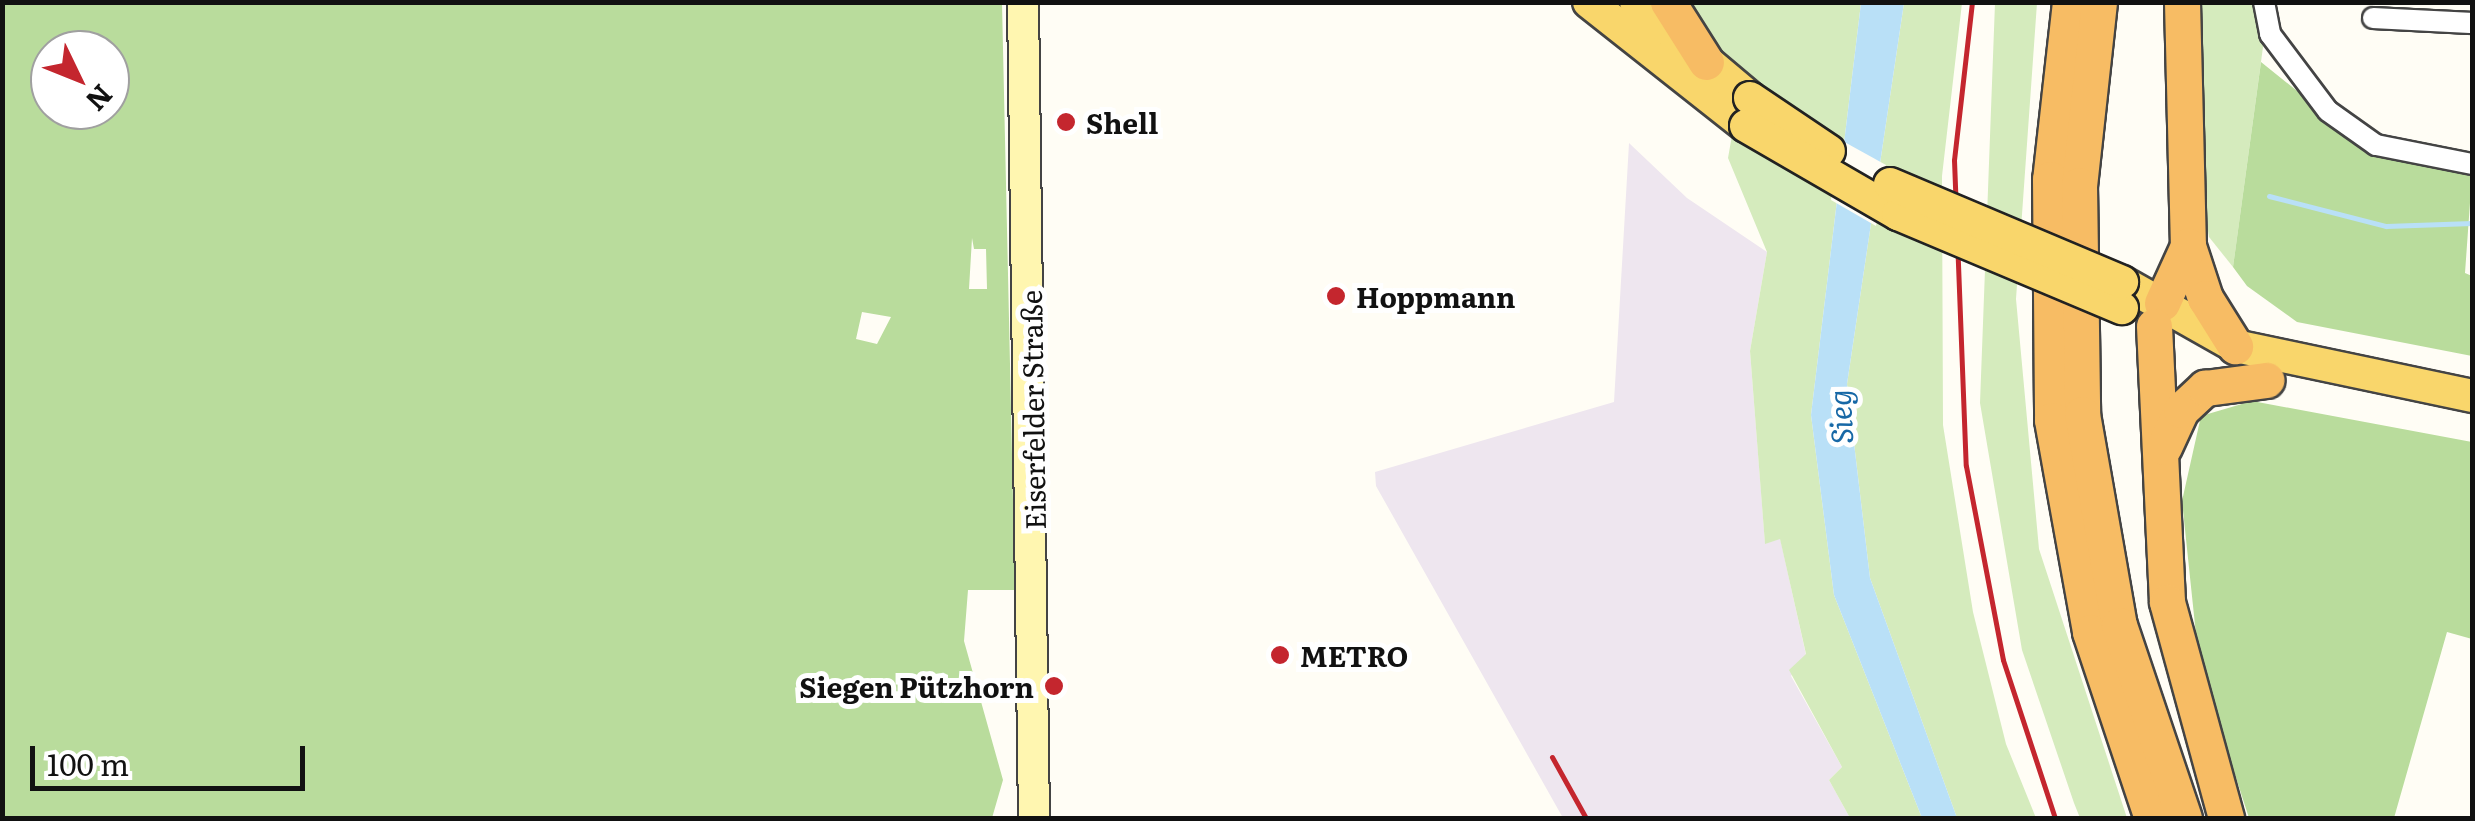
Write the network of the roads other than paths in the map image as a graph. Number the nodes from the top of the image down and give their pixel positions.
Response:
1 (1023, 2) edge
2 (1590, 2) edge
3 (1636, 2) edge
4 (1668, 2) edge
5 (2099, 2) edge
6 (2182, 2) edge
7 (2264, 2) edge
8 (2067, 8) edge
9 (2373, 18) dead end
10 (2472, 23) edge
11 (1706, 62) junction
12 (1748, 112) junction
13 (2472, 164) edge
14 (2188, 246) junction
15 (2158, 315) junction
16 (2235, 346) junction
17 (2266, 380) junction
18 (2472, 396) edge
19 (2472, 416) edge
20 (2162, 453) junction
21 (1034, 818) edge
22 (2152, 818) edge
23 (2184, 818) edge
24 (2226, 818) edge

1 - 21 main road, Eiserfelder Straße
2 - 12 main road
3 - 11 main road
4 - 11 highway
5 - 23 highway
6 - 14 highway
7 - 13 street
8 - 22 highway
9 - 10 street
11 - 12 main road
12 - 15 main road, bridge
14 - 15 highway
14 - 16 highway
15 - 16 main road
15 - 17 main road
15 - 20 highway
16 - 18 main road
17 - 19 main road
17 - 20 highway
20 - 24 highway

